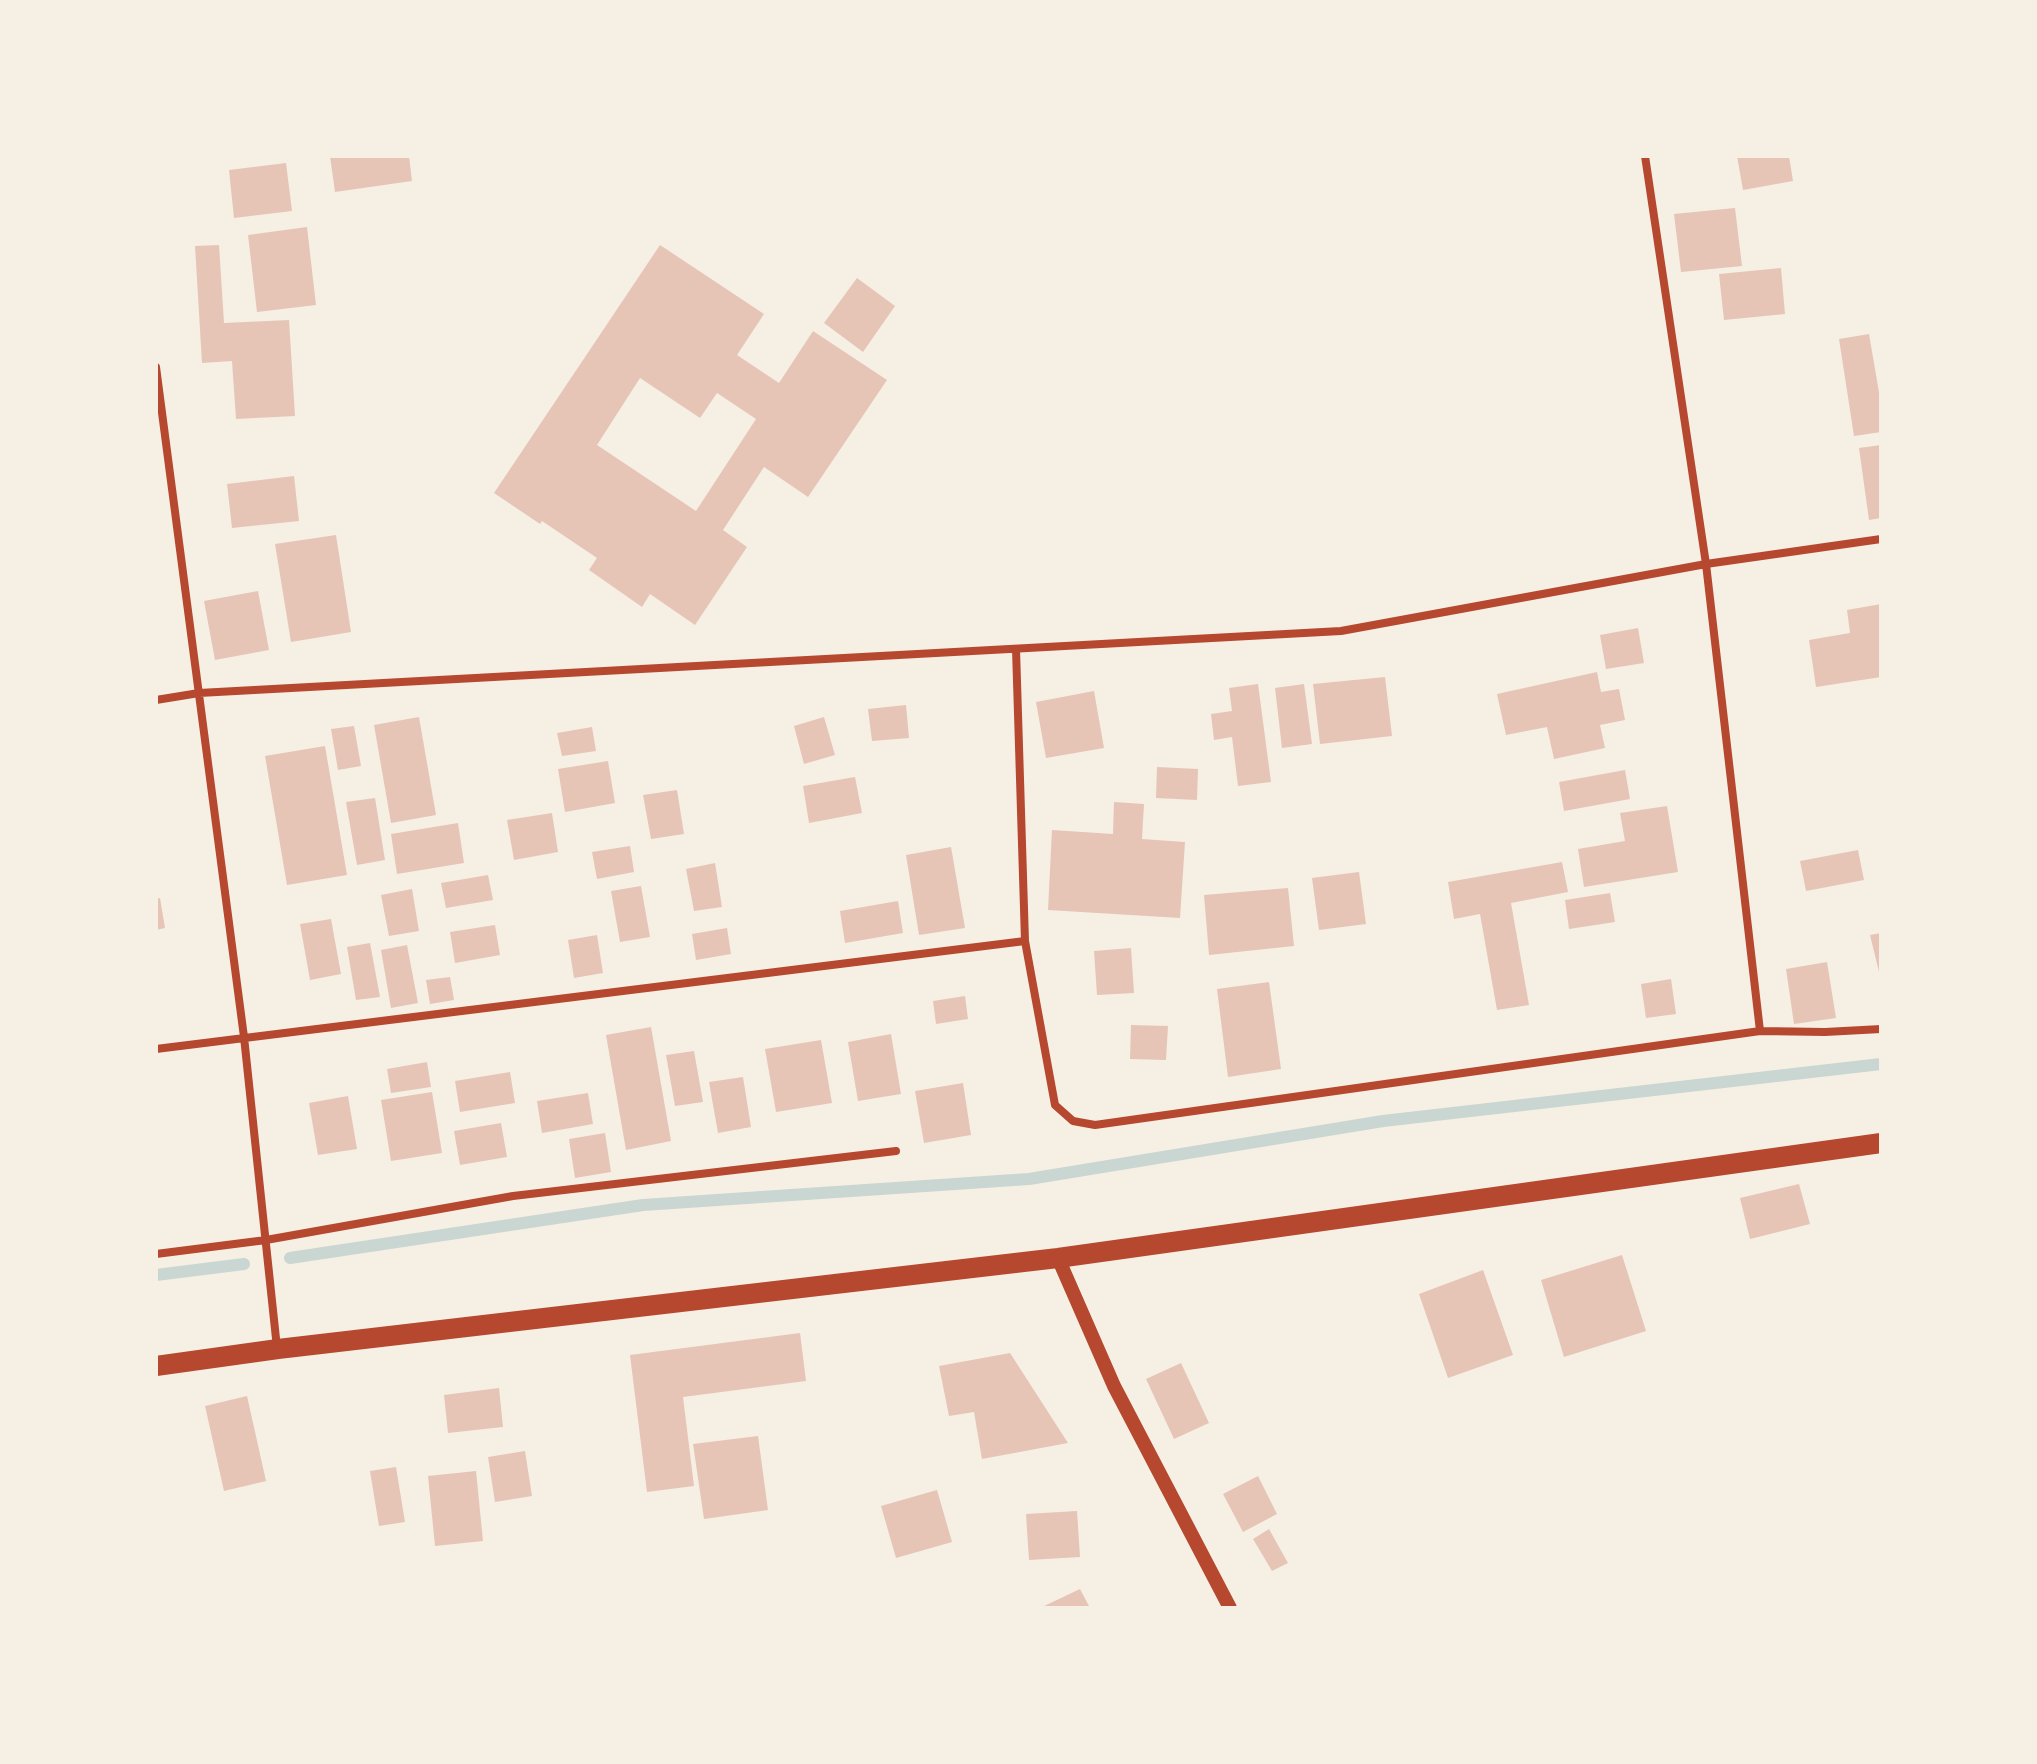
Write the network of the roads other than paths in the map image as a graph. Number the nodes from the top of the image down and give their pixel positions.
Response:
1 (1645, 156) edge
2 (156, 367) edge
3 (1881, 539) edge
4 (1706, 564) junction
5 (1016, 649) junction
6 (199, 693) junction
7 (156, 700) edge
8 (1025, 941) junction
9 (1881, 1029) edge
10 (1760, 1031) junction
11 (244, 1037) junction
12 (156, 1049) edge
13 (1881, 1143) edge
14 (896, 1151) dead end
15 (266, 1240) junction
16 (156, 1254) edge
17 (1058, 1258) junction
18 (278, 1349) junction
19 (156, 1366) edge
20 (1230, 1608) edge

1 - 4 street
2 - 6 street
3 - 4 street
4 - 5 street
4 - 10 street
5 - 6 street
5 - 8 street
6 - 7 street
6 - 11 street
8 - 10 street
8 - 11 street
9 - 10 street
11 - 12 street
11 - 15 street
13 - 17 main road
14 - 15 street
15 - 16 street
15 - 18 street
17 - 18 main road
17 - 20 street
18 - 19 main road

